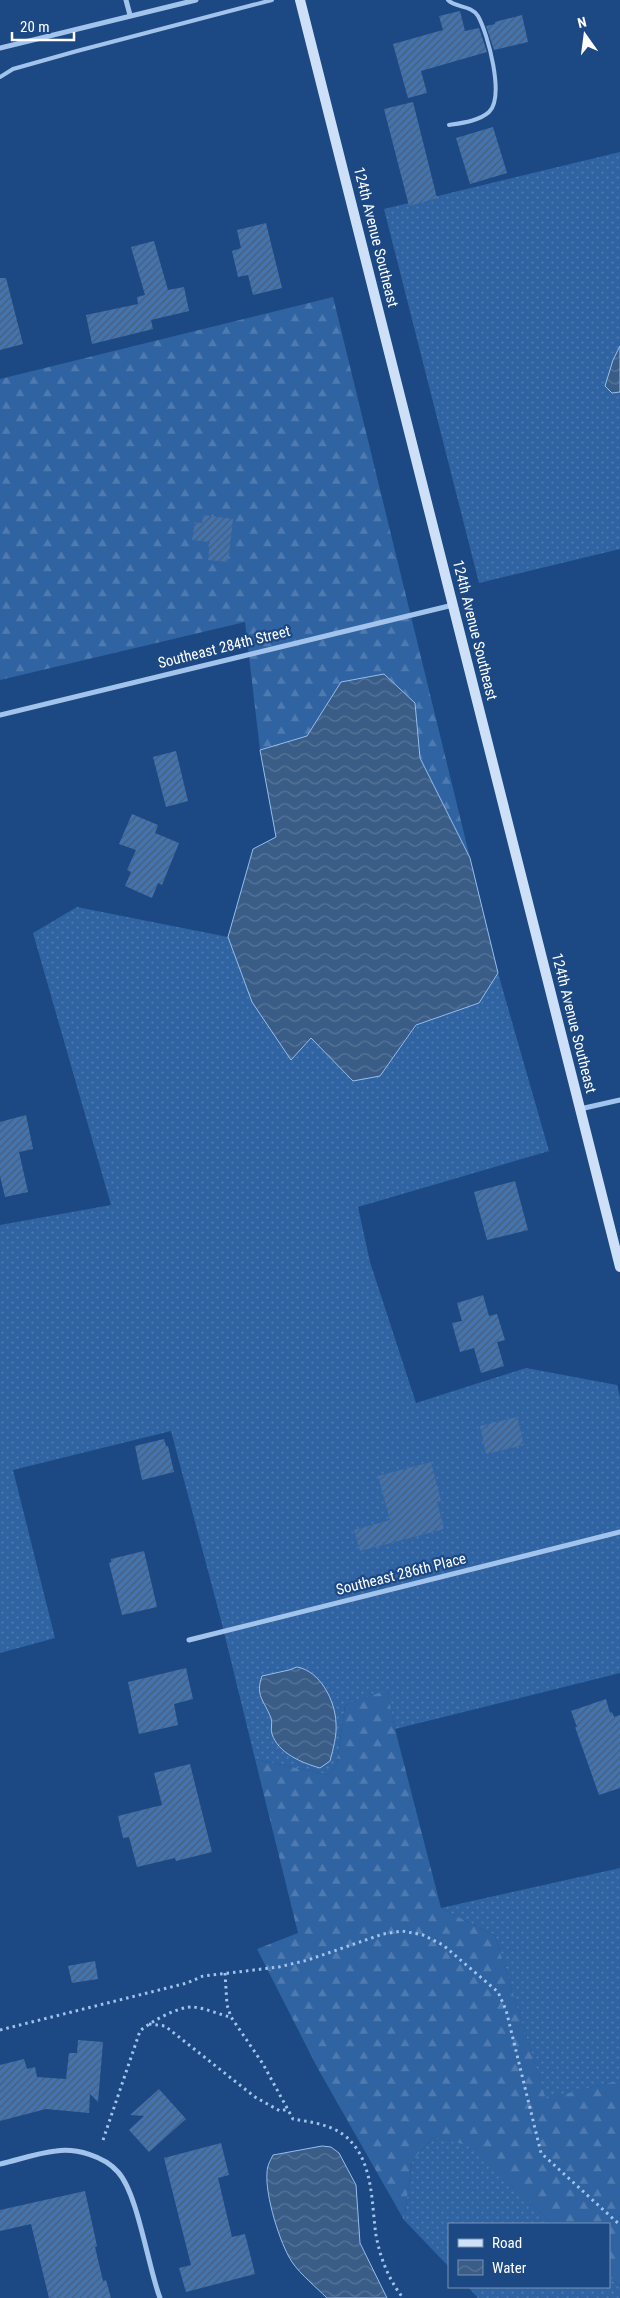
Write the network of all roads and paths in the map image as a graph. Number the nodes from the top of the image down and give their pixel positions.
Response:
1 (126, 0) edge
2 (196, 0) edge
3 (272, 0) edge
4 (300, 0) edge
5 (448, 0) edge
6 (130, 16) junction
7 (0, 48) edge
8 (0, 77) edge
9 (449, 125) dead end
10 (453, 604) junction
11 (0, 715) edge
12 (620, 1100) edge
13 (580, 1110) junction
14 (620, 1267) edge
15 (620, 1532) edge
16 (189, 1640) dead end
17 (225, 1973) junction
18 (231, 2017) junction
19 (148, 2024) junction
20 (0, 2030) edge
21 (288, 2109) junction
22 (103, 2140) dead end
23 (0, 2164) edge
24 (620, 2225) edge
25 (160, 2298) edge
26 (403, 2298) edge

1 - 6 street
2 - 6 street
3 - 8 lane
4 - 10 street, 124th Avenue Southeast
5 - 9 lane
6 - 7 street
10 - 11 street, Southeast 284th Street
10 - 13 street, 124th Avenue Southeast
12 - 13 street
13 - 14 street, 124th Avenue Southeast
15 - 16 street, Southeast 286th Place
17 - 18 path
17 - 20 path
17 - 24 path
18 - 19 path
18 - 21 path
19 - 21 path
19 - 22 path
21 - 26 path
23 - 25 street

